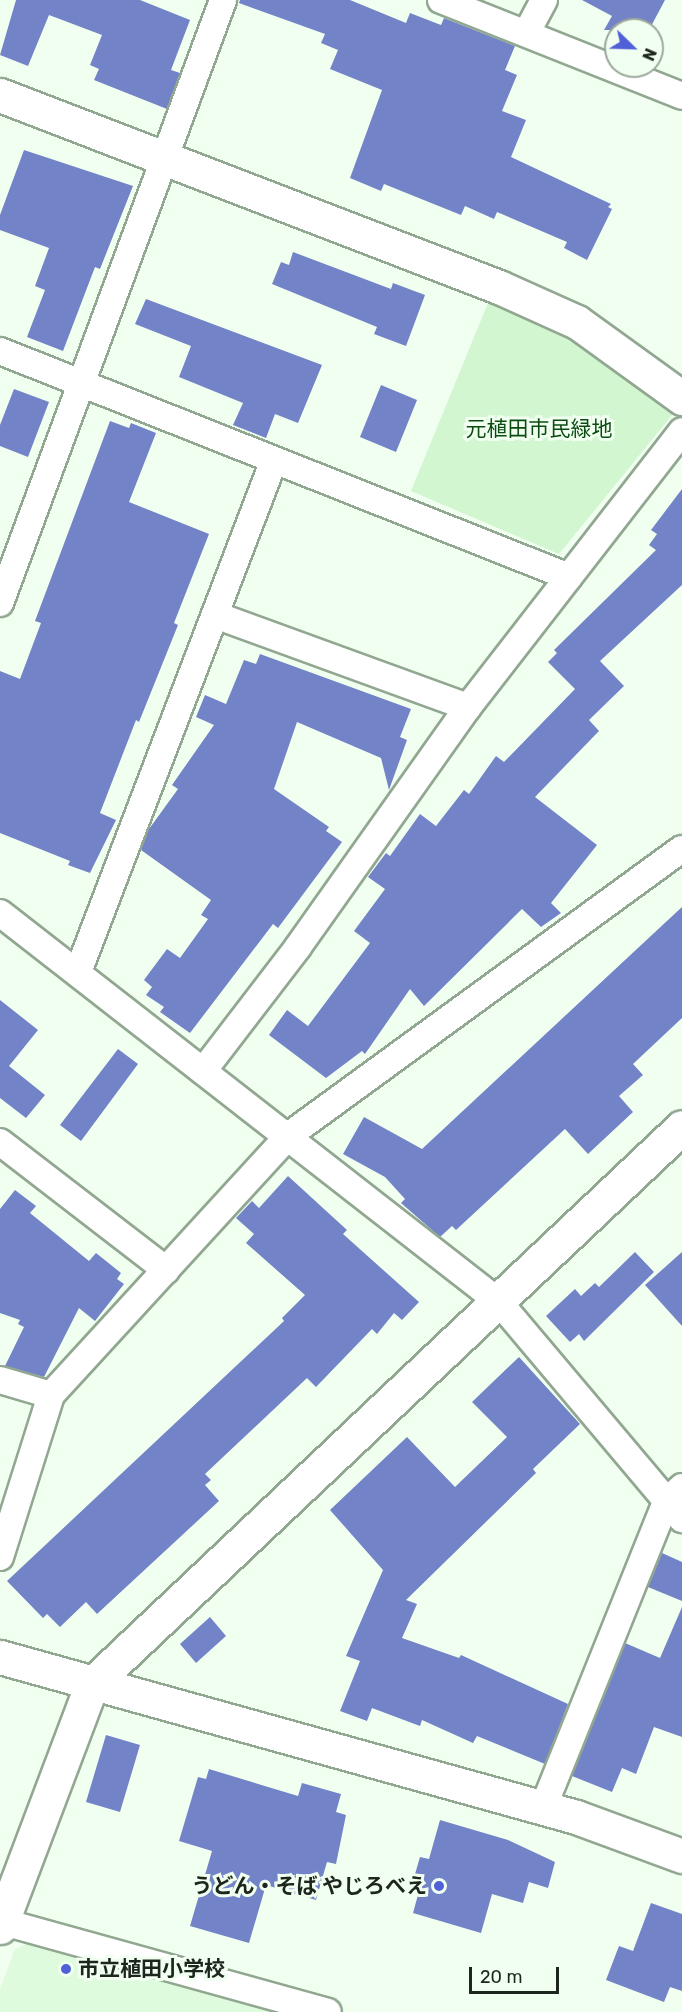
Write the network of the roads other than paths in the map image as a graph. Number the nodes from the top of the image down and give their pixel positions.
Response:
1 (223, 0) edge
2 (441, 0) edge
3 (544, 0) edge
4 (527, 32) junction
5 (0, 95) edge
6 (682, 96) edge
7 (165, 159) junction
8 (0, 351) edge
9 (82, 383) junction
10 (682, 398) edge
11 (682, 431) edge
12 (274, 460) junction
13 (569, 577) junction
14 (0, 603) edge
15 (214, 615) junction
16 (468, 706) junction
17 (682, 849) edge
18 (0, 913) edge
19 (78, 972) junction
20 (203, 1071) junction
21 (682, 1127) edge
22 (288, 1136) junction
23 (0, 1142) edge
24 (166, 1270) junction
25 (500, 1302) junction
26 (0, 1380) edge
27 (51, 1395) junction
28 (677, 1503) edge
29 (0, 1557) edge
30 (0, 1657) edge
31 (92, 1684) junction
32 (543, 1808) junction
33 (682, 1856) edge
34 (1, 1924) edge
35 (328, 2012) edge

1 - 7 street
2 - 4 street
3 - 4 street
4 - 6 street
5 - 7 street
7 - 9 street
7 - 10 street
8 - 9 street
9 - 12 street
9 - 14 street
11 - 13 street
12 - 13 street
12 - 15 street
13 - 16 street
15 - 16 street
15 - 19 street
16 - 20 street
17 - 22 street
18 - 19 street
19 - 20 street
20 - 22 street
21 - 25 street
22 - 24 street
22 - 25 street
23 - 24 street
24 - 27 street
25 - 28 street
25 - 31 street
26 - 27 street
27 - 29 street
28 - 32 street
30 - 31 street
31 - 32 street
31 - 34 street
32 - 33 street
34 - 35 street

